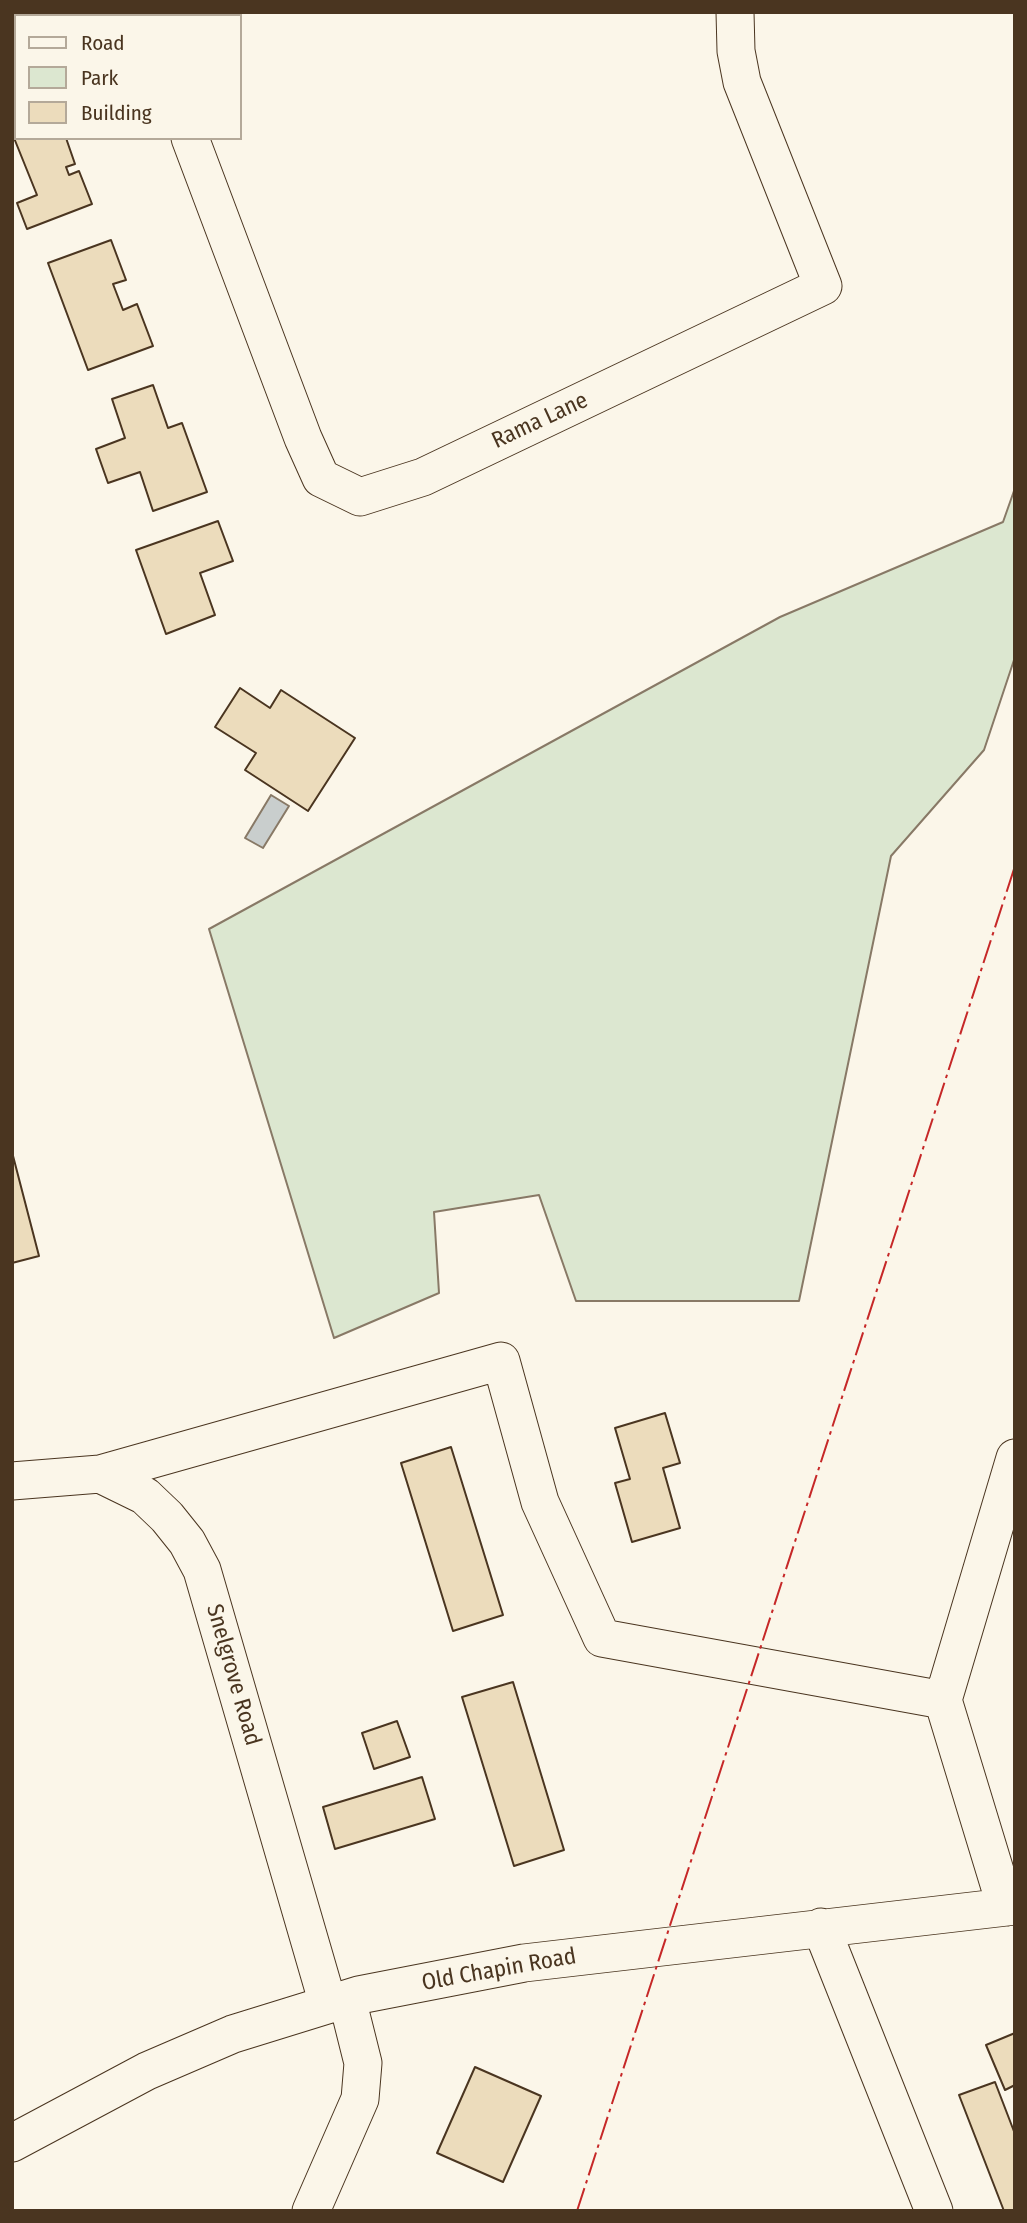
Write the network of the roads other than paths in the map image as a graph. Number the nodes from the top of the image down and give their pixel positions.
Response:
1 (735, 12) edge
2 (191, 140) edge
3 (1015, 1458) edge
4 (100, 1474) junction
5 (12, 1481) edge
6 (943, 1700) junction
7 (1011, 1907) edge
8 (821, 1927) junction
9 (337, 2002) junction
10 (12, 2143) edge
11 (311, 2211) edge
12 (934, 2211) edge

1 - 2 street, Rama Lane
3 - 6 street
4 - 5 street
4 - 6 street
4 - 9 street, Snelgrove Road
6 - 7 street
7 - 8 street, Old Chapin Road
8 - 9 street, Old Chapin Road
8 - 12 street
9 - 10 street, Old Chapin Road
9 - 11 street, Snelgrove Road

